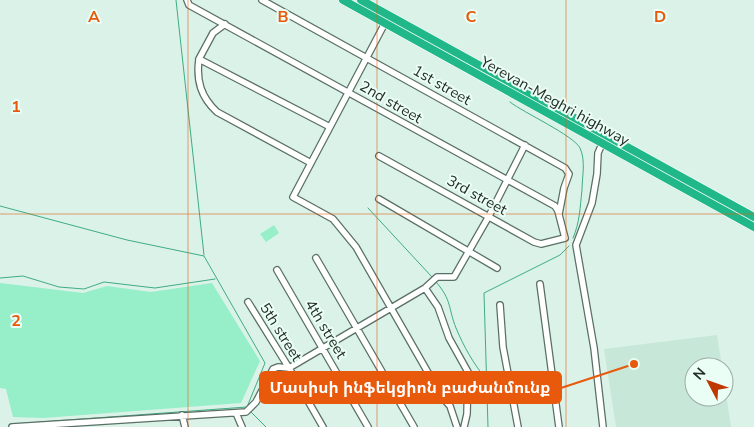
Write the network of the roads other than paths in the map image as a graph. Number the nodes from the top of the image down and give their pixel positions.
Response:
1 (187, 0) edge
2 (262, 0) edge
3 (343, 0) edge
4 (361, 0) edge
5 (225, 24) junction
6 (385, 24) junction
7 (367, 57) junction
8 (199, 59) junction
9 (349, 92) junction
10 (330, 128) junction
11 (602, 144) junction
12 (525, 145) junction
13 (378, 156) dead end
14 (311, 163) junction
15 (508, 180) junction
16 (379, 199) dead end
17 (559, 215) junction
18 (489, 216) junction
19 (754, 217) edge
20 (754, 227) edge
21 (565, 238) junction
22 (576, 243) junction
23 (469, 250) junction
24 (316, 258) dead end
25 (498, 268) dead end
26 (277, 270) dead end
27 (540, 284) dead end
28 (425, 288) junction
29 (248, 302) dead end
30 (500, 305) dead end
31 (392, 308) junction
32 (357, 328) junction
33 (323, 348) junction
34 (289, 368) junction
35 (236, 413) junction
36 (182, 415) junction
37 (129, 420) junction
38 (72, 426) edge
39 (12, 427) edge
40 (130, 427) edge
41 (185, 427) edge
42 (242, 427) edge
43 (323, 427) edge
44 (368, 427) edge
45 (414, 427) edge
46 (456, 427) edge
47 (464, 427) edge
48 (518, 427) edge
49 (559, 427) edge
50 (603, 427) edge

1 - 5 street, 2nd street
2 - 7 street, 1st street
3 - 6 highway, Yerevan-Meghri highway
4 - 19 highway, Yerevan-Meghri highway
5 - 8 street
5 - 9 street, 2nd street
6 - 7 street
6 - 11 highway, Yerevan-Meghri highway
7 - 9 street
7 - 12 street, 1st street
8 - 10 street
8 - 14 street
9 - 10 street
9 - 15 street, 2nd street
10 - 14 street
11 - 20 highway, Yerevan-Meghri highway
11 - 22 street
12 - 15 street
12 - 17 street, 1st street
13 - 18 street, 3rd street
14 - 31 street
15 - 17 street, 2nd street
15 - 18 street
16 - 23 street
17 - 21 street
18 - 21 street, 3rd street
18 - 23 street
21 - 22 street
22 - 50 street
23 - 25 street
23 - 28 street
24 - 32 street
26 - 33 street, 4th street
27 - 49 street
28 - 31 street
28 - 47 street
29 - 34 street, 5th street
30 - 48 street
31 - 32 street
31 - 46 street
32 - 33 street
32 - 45 street
33 - 34 street
33 - 44 street, 4th street
34 - 35 street
34 - 43 street, 5th street
35 - 36 street
35 - 42 street
36 - 37 street
36 - 41 street
37 - 38 street
37 - 40 street
38 - 39 street

